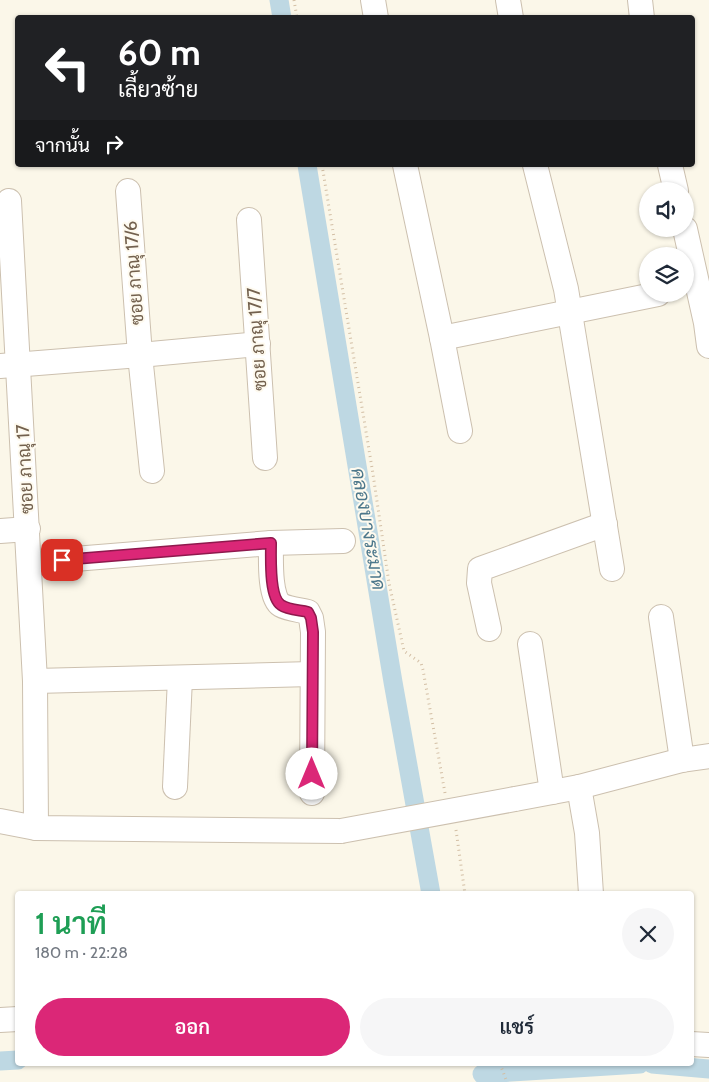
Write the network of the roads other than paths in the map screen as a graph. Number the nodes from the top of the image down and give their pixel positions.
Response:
1 (373, 0) edge
2 (508, 0) edge
3 (640, 0) edge
4 (376, 15) edge
5 (510, 15) edge
6 (642, 15) edge
7 (405, 167) edge
8 (535, 167) edge
9 (670, 167) edge
10 (674, 182) edge
11 (128, 191) dead end
12 (9, 201) dead end
13 (249, 220) dead end
14 (687, 237) edge
15 (697, 285) edge
16 (639, 298) edge
17 (569, 312) junction
18 (442, 338) junction
19 (258, 344) junction
20 (709, 346) edge
21 (140, 355) junction
22 (9, 365) edge
23 (460, 431) dead end
24 (265, 458) dead end
25 (152, 471) dead end
26 (604, 524) junction
27 (28, 529) junction
28 (0, 531) edge
29 (343, 541) dead end
30 (271, 543) junction
31 (62, 560) dead end
32 (612, 570) dead end
33 (661, 617) dead end
34 (489, 629) dead end
35 (530, 644) dead end
36 (312, 674) junction
37 (180, 678) junction
38 (35, 680) junction
39 (709, 756) edge
40 (682, 760) junction
41 (175, 787) dead end
42 (579, 787) junction
43 (552, 792) junction
44 (312, 794) dead end
45 (0, 821) edge
46 (36, 828) junction
47 (590, 891) edge
48 (15, 1019) edge
49 (0, 1020) edge
50 (694, 1044) edge
51 (709, 1045) edge

1 - 4 street
2 - 5 street
3 - 6 street
7 - 18 street
8 - 17 street
9 - 10 street
11 - 21 street, ซอย ภาณุ 17/6
12 - 22 street, ซอย ภาณุ 17
13 - 19 street, ซอย ภาณุ 17/7
14 - 15 street
15 - 20 street
16 - 17 street
17 - 18 street
17 - 26 street
18 - 23 street
19 - 21 street
19 - 24 street, ซอย ภาณุ 17/7
21 - 22 street
21 - 25 street, ซอย ภาณุ 17/6
22 - 27 street, ซอย ภาณุ 17
26 - 32 street
26 - 34 street
27 - 28 street
27 - 38 street, ซอย ภาณุ 17
29 - 30 street
30 - 31 street
30 - 36 street
33 - 40 street
35 - 43 street
36 - 37 street
36 - 44 street
37 - 38 street
37 - 41 street
38 - 46 street, ซอย ภาณุ 17
39 - 40 street
40 - 42 street
42 - 43 street
42 - 47 street
43 - 46 street, bridge
45 - 46 street
48 - 49 street
50 - 51 street

